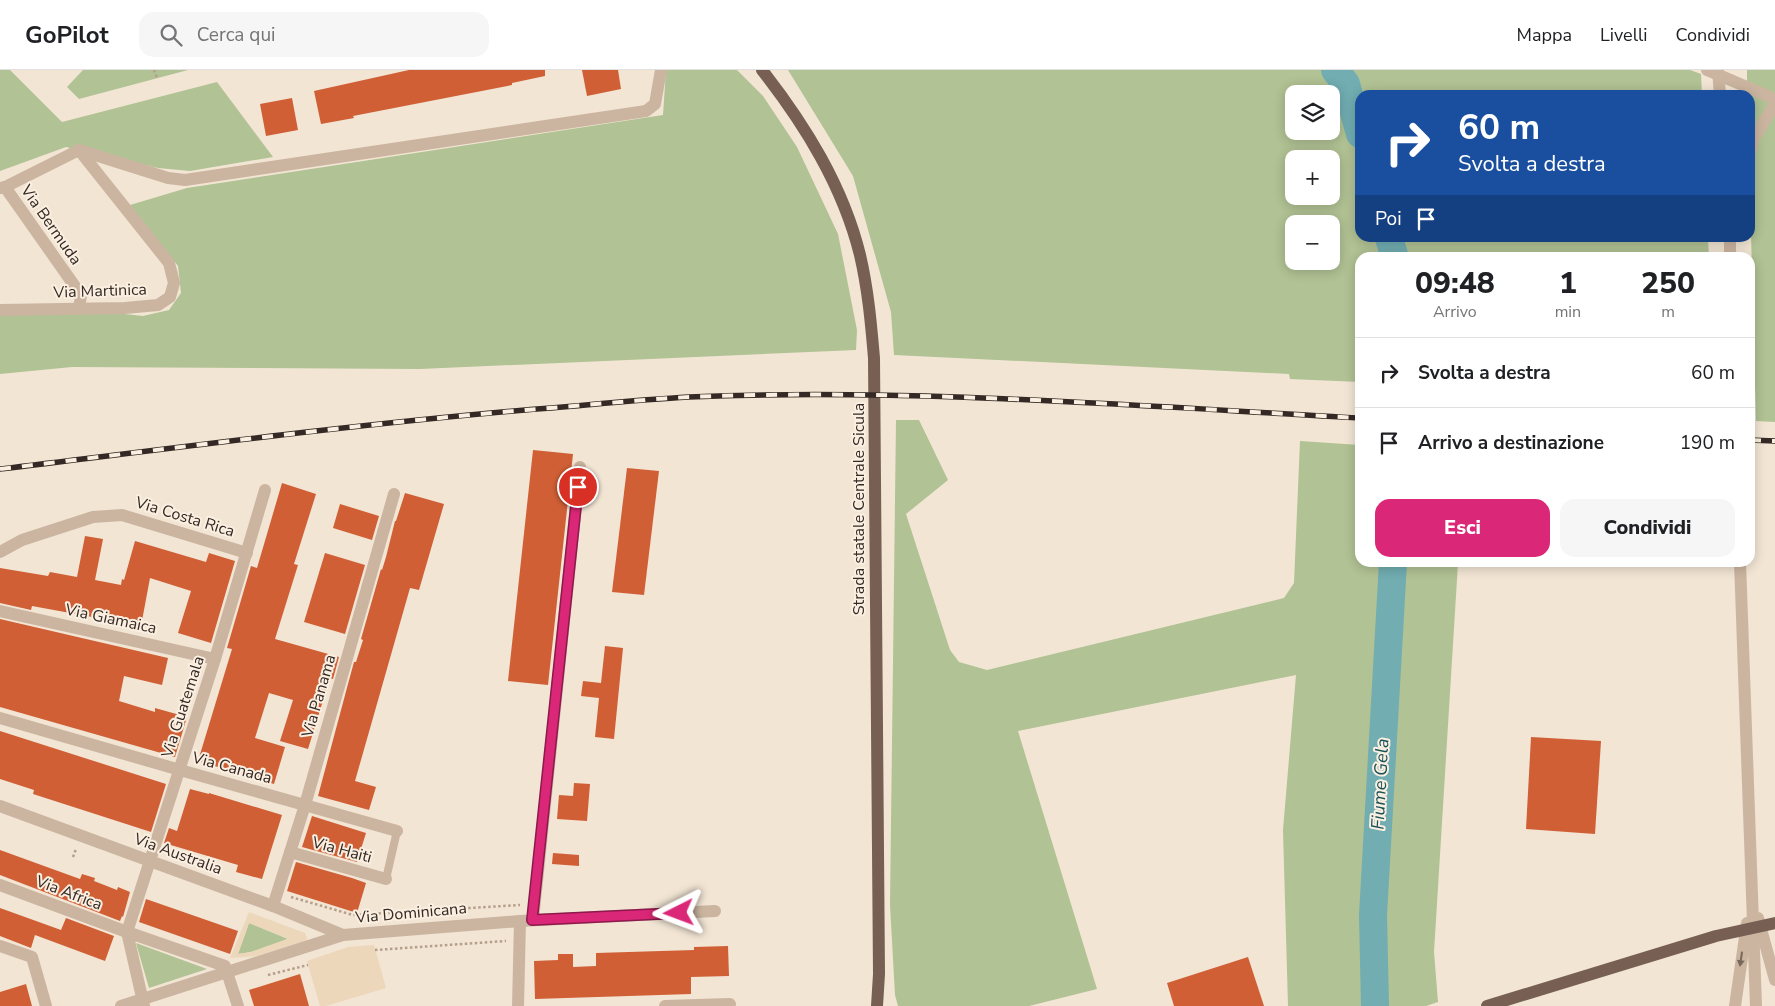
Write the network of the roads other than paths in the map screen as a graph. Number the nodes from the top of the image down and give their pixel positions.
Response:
1 (661, 70) edge
2 (762, 70) edge
3 (1708, 70) edge
4 (1718, 70) edge
5 (1720, 90) edge
6 (1754, 90) edge
7 (1755, 90) edge
8 (1775, 99) edge
9 (1775, 104) edge
10 (1755, 136) edge
11 (79, 150) junction
12 (2, 187) edge
13 (79, 309) junction
14 (0, 310) edge
15 (580, 467) dead end
16 (265, 490) dead end
17 (394, 494) dead end
18 (0, 552) edge
19 (247, 553) junction
20 (1740, 567) edge
21 (0, 611) edge
22 (215, 659) junction
23 (0, 718) edge
24 (180, 770) junction
25 (305, 805) junction
26 (0, 806) edge
27 (397, 831) joint
28 (290, 852) junction
29 (150, 862) junction
30 (386, 879) joint
31 (0, 885) edge
32 (1751, 893) junction
33 (273, 906) junction
34 (715, 911) dead end
35 (526, 920) junction
36 (1775, 923) edge
37 (126, 932) junction
38 (343, 936) junction
39 (0, 946) edge
40 (228, 972) junction
41 (879, 974) junction
42 (1775, 980) edge
43 (143, 1003) edge
44 (730, 1004) dead end
45 (46, 1006) edge
46 (121, 1006) edge
47 (238, 1006) edge
48 (518, 1006) edge
49 (665, 1006) edge
50 (877, 1006) edge
51 (887, 1006) edge
52 (1487, 1006) edge
53 (1735, 1006) edge
54 (1756, 1006) edge

1 - 11 street
2 - 41 main road, Strada statale Centrale Sicula
3 - 6 street
4 - 5 street
7 - 8 street
9 - 10 street
11 - 12 street
11 - 13 street, Via Martinica
12 - 13 street, Via Bermuda
13 - 14 street, Via Martinica
15 - 35 street
16 - 19 street, Via Guatemala
17 - 25 street, Via Panama
18 - 19 street, Via Costa Rica
19 - 22 street, Via Guatemala
20 - 32 street
21 - 22 street, Via Giamaica
22 - 24 street, Via Guatemala
23 - 24 street, Via Canada
24 - 25 street, Via Canada
24 - 29 street, Via Guatemala
25 - 27 street, Via Canada
25 - 28 street, Via Panama
26 - 29 street, Via Australia
27 - 30 lane
28 - 30 street, Via Haiti
28 - 33 street, Via Panama
29 - 33 street, Via Australia
29 - 37 street, Via Guatemala
31 - 37 street, Via Africa
32 - 42 street
32 -> 53 street
32 - 54 street
33 - 38 street, Via Australia
34 - 35 street, Via Dominicana
35 - 38 street, Via Dominicana
35 - 48 street
36 - 52 main road
37 - 40 street, Via Africa
37 - 43 street
38 - 40 street, Via Dominicana
39 - 45 street
40 - 43 street, Via Dominicana
40 - 47 street
41 - 50 main road, Strada statale Centrale Sicula
41 - 51 main road, Strada statale Centrale Sicula
43 - 46 street, Via Dominicana
44 - 49 street

